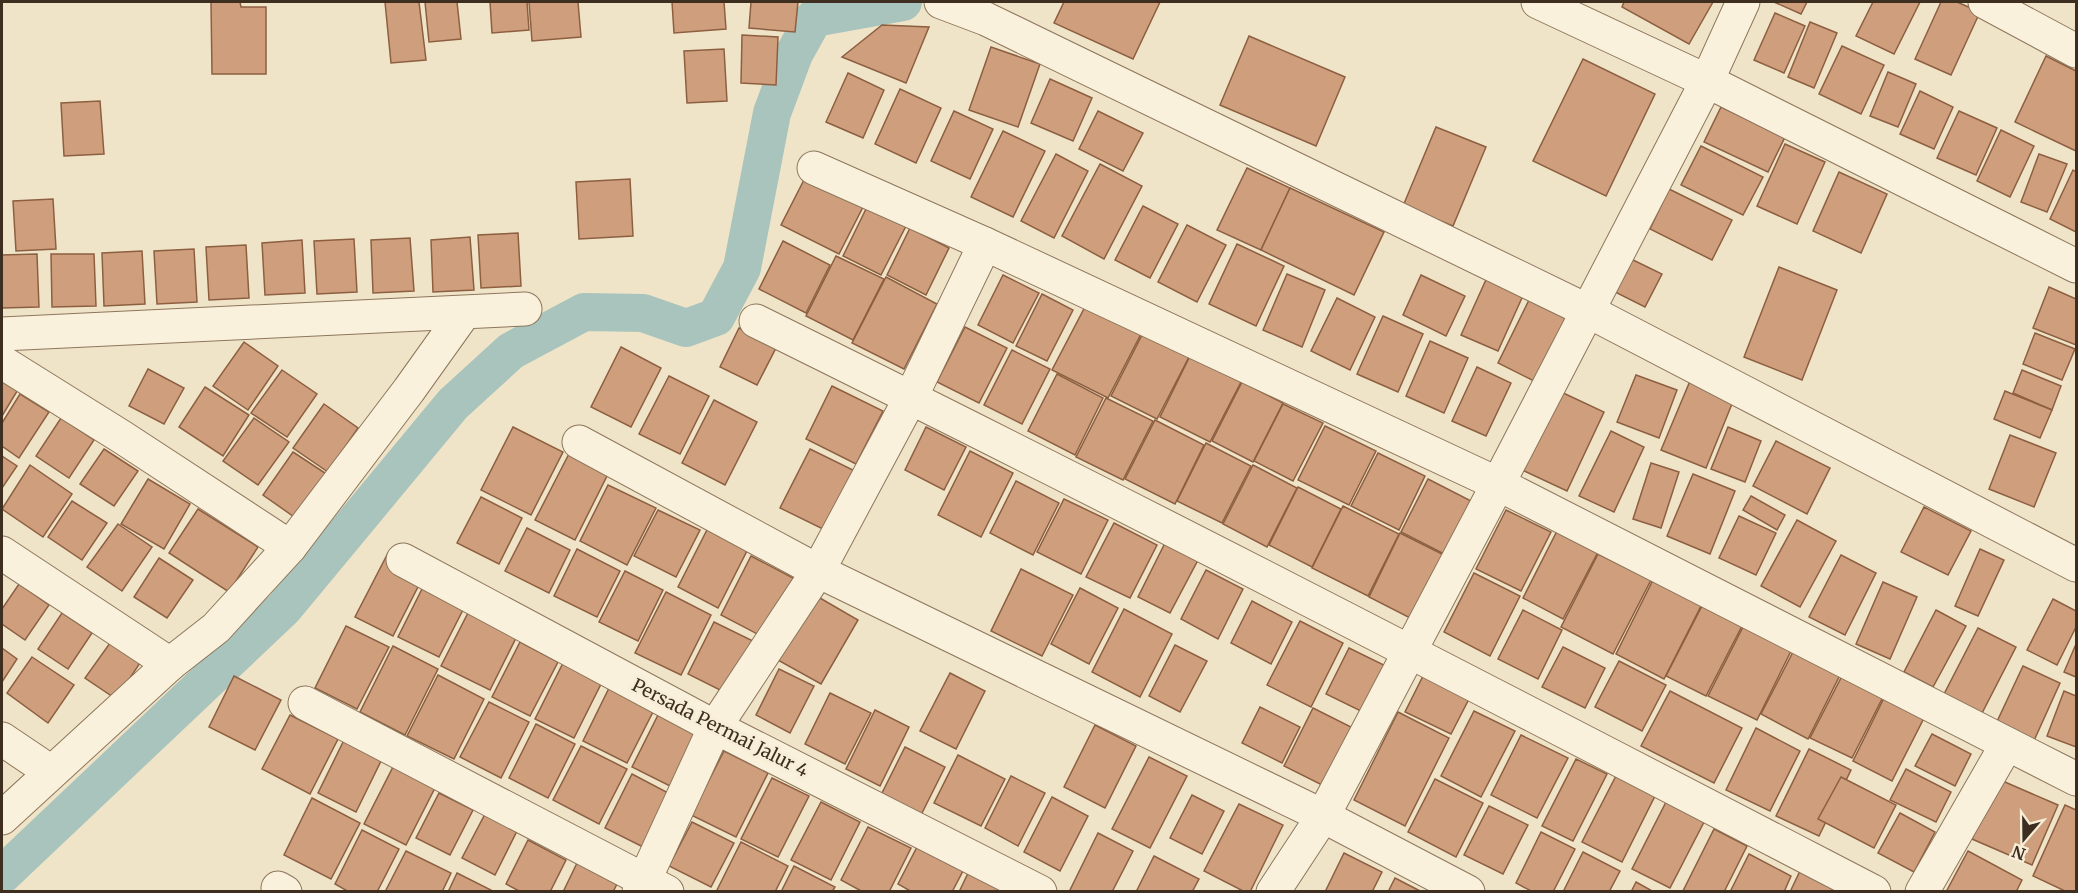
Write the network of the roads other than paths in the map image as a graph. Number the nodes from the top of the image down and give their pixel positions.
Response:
1 (1538, 2) edge
2 (1743, 2) edge
3 (1985, 2) edge
4 (956, 7) edge
5 (2076, 51) edge
6 (1707, 81) junction
7 (814, 168) dead end
8 (986, 244) junction
9 (2076, 266) edge
10 (525, 309) dead end
11 (1588, 311) junction
12 (464, 313) junction
13 (756, 321) dead end
14 (2, 334) edge
15 (2, 362) edge
16 (911, 397) junction
17 (579, 442) dead end
18 (1498, 484) junction
19 (290, 547) junction
20 (2, 553) edge
21 (404, 560) dead end
22 (2076, 565) edge
23 (818, 571) junction
24 (1410, 651) junction
25 (170, 664) junction
26 (305, 703) dead end
27 (715, 727) junction
28 (2, 739) edge
29 (2007, 744) junction
30 (51, 772) junction
31 (2076, 780) edge
32 (1323, 816) junction
33 (2, 818) edge
34 (651, 888) edge
35 (1040, 891) edge
36 (1273, 891) edge
37 (1468, 891) edge
38 (1874, 891) edge
39 (1922, 891) edge

1 - 6 street
2 - 6 street
3 - 5 street
4 - 11 street
6 - 9 street
6 - 11 street
7 - 8 street
8 - 16 street
8 - 18 street
10 - 12 street
11 - 18 street
11 - 22 street
12 - 14 street
12 - 19 street
13 - 16 street
15 - 19 street
16 - 23 street
16 - 24 street
17 - 23 street
18 - 24 street
18 - 29 street
19 - 25 street
20 - 25 street
21 - 27 street, Persada Permai Jalur 4
23 - 27 street
23 - 32 street
24 - 32 street
24 - 38 street
25 - 30 street
26 - 34 street
27 - 34 street
27 - 35 street, Persada Permai Jalur 4
28 - 30 street
29 - 31 street
29 - 39 street
30 - 33 street
32 - 36 street
32 - 37 street

